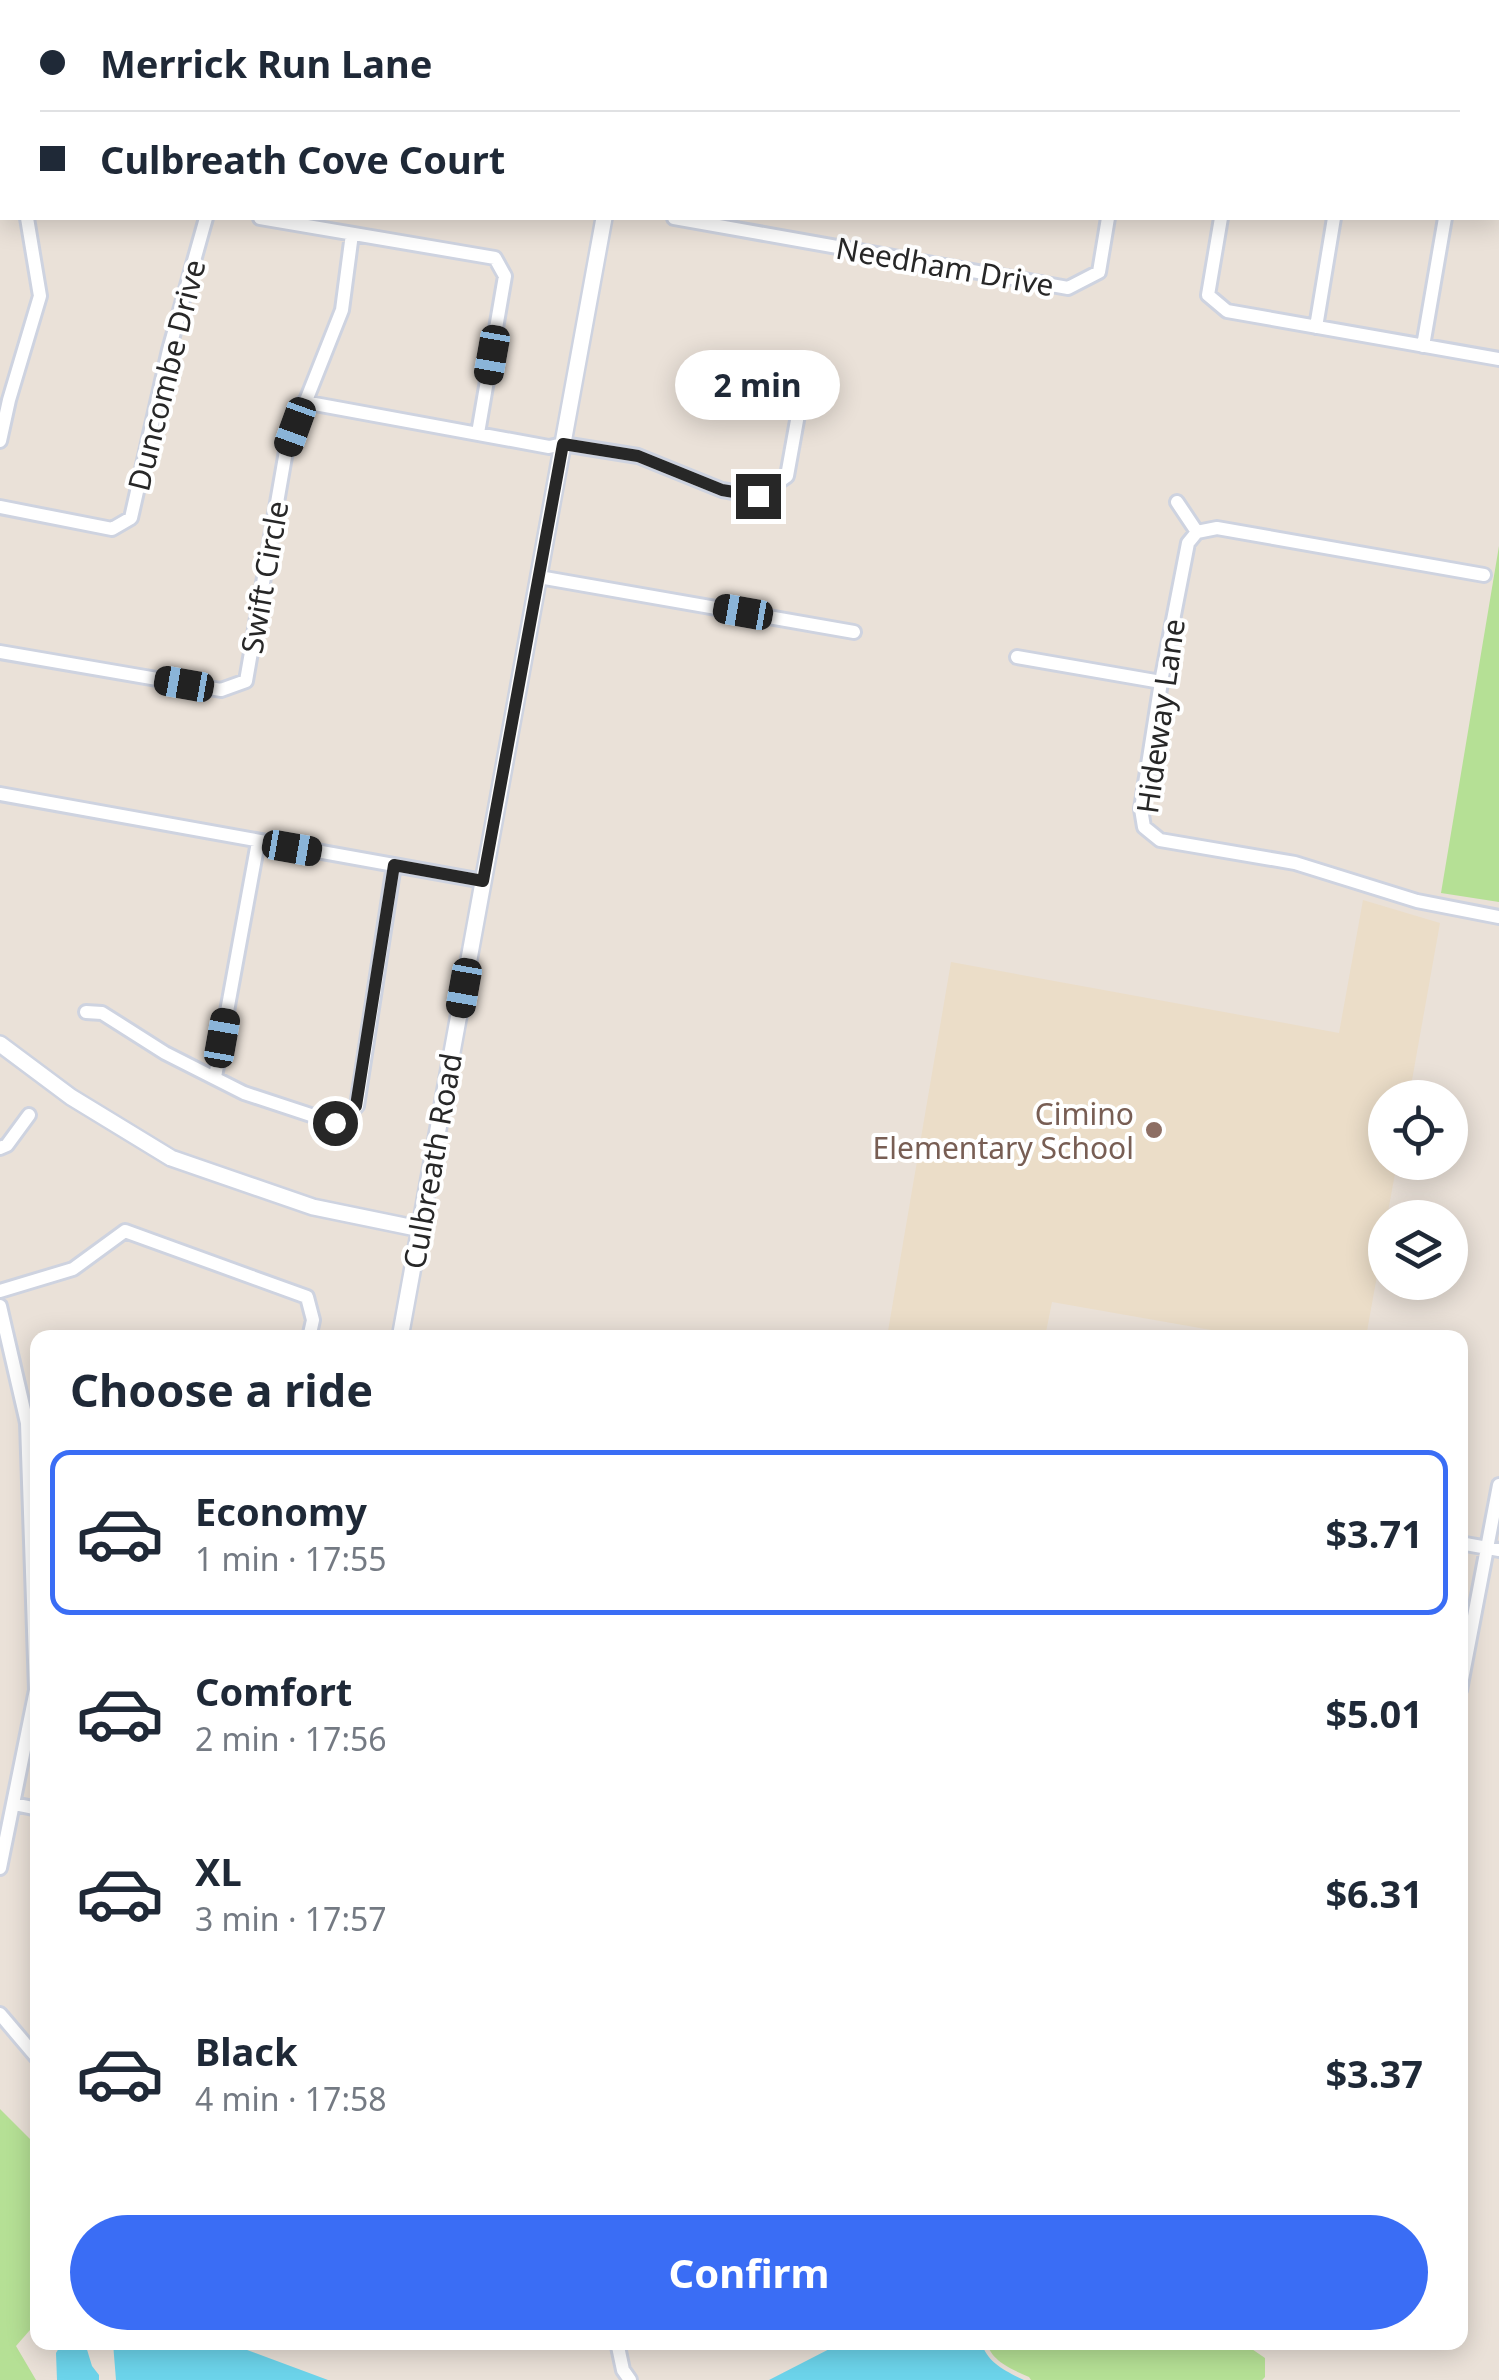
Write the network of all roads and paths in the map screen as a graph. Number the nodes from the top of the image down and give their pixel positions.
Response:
1 (27, 220) edge
2 (205, 220) edge
3 (272, 220) edge
4 (604, 220) edge
5 (689, 220) edge
6 (1108, 220) edge
7 (1221, 220) edge
8 (1334, 220) edge
9 (1444, 220) edge
10 (352, 234) junction
11 (1316, 327) junction
12 (1423, 346) junction
13 (1499, 359) edge
14 (803, 386) dead end
15 (304, 402) junction
16 (478, 433) junction
17 (0, 441) edge
18 (563, 444) junction
19 (1177, 502) dead end
20 (0, 507) edge
21 (1198, 532) junction
22 (1484, 575) dead end
23 (539, 577) junction
24 (854, 632) dead end
25 (0, 652) edge
26 (1018, 657) dead end
27 (1161, 682) junction
28 (0, 794) edge
29 (258, 842) junction
30 (394, 865) junction
31 (483, 881) junction
32 (1499, 918) edge
33 (86, 1012) dead end
34 (0, 1044) edge
35 (216, 1076) junction
36 (29, 1115) dead end
37 (0, 1148) edge
38 (420, 1228) junction
39 (0, 1291) edge
40 (0, 1306) edge
41 (311, 1330) edge
42 (401, 1330) edge
43 (30, 1416) edge
44 (1499, 1485) edge
45 (1468, 1545) edge
46 (1494, 1549) edge
47 (1468, 1657) edge
48 (30, 1725) edge
49 (14, 1804) junction
50 (30, 1807) edge
51 (0, 1868) edge
52 (0, 2014) edge
53 (30, 2050) edge
54 (619, 2350) edge
55 (630, 2380) edge

1 - 17 street
2 - 20 street, Duncombe Drive
3 - 10 street
4 - 18 street, Culbreath Road
5 - 6 street, Needham Drive
7 - 11 street
8 - 11 street
9 - 12 street
10 - 15 street, Swift Circle
10 - 16 street
11 - 12 street
12 - 13 street
14 - 18 street
15 - 16 street
15 - 25 street, Swift Circle
16 - 18 street
18 - 23 street, Culbreath Road
19 - 21 street
21 - 22 street
21 - 27 street, Hideway Lane
23 - 24 street
23 - 31 street, Culbreath Road
26 - 27 street
27 - 32 street, Hideway Lane
28 - 29 street
29 - 30 street
29 - 35 street
30 - 31 street
30 - 35 street
31 - 38 street, Culbreath Road
33 - 35 street
34 - 38 street
36 - 37 street
38 - 42 street, Culbreath Road
39 - 41 street
40 - 43 street
44 - 46 street
45 - 46 street
46 - 47 street
48 - 49 street
49 - 50 street
49 - 51 street
52 - 53 street
54 - 55 street

